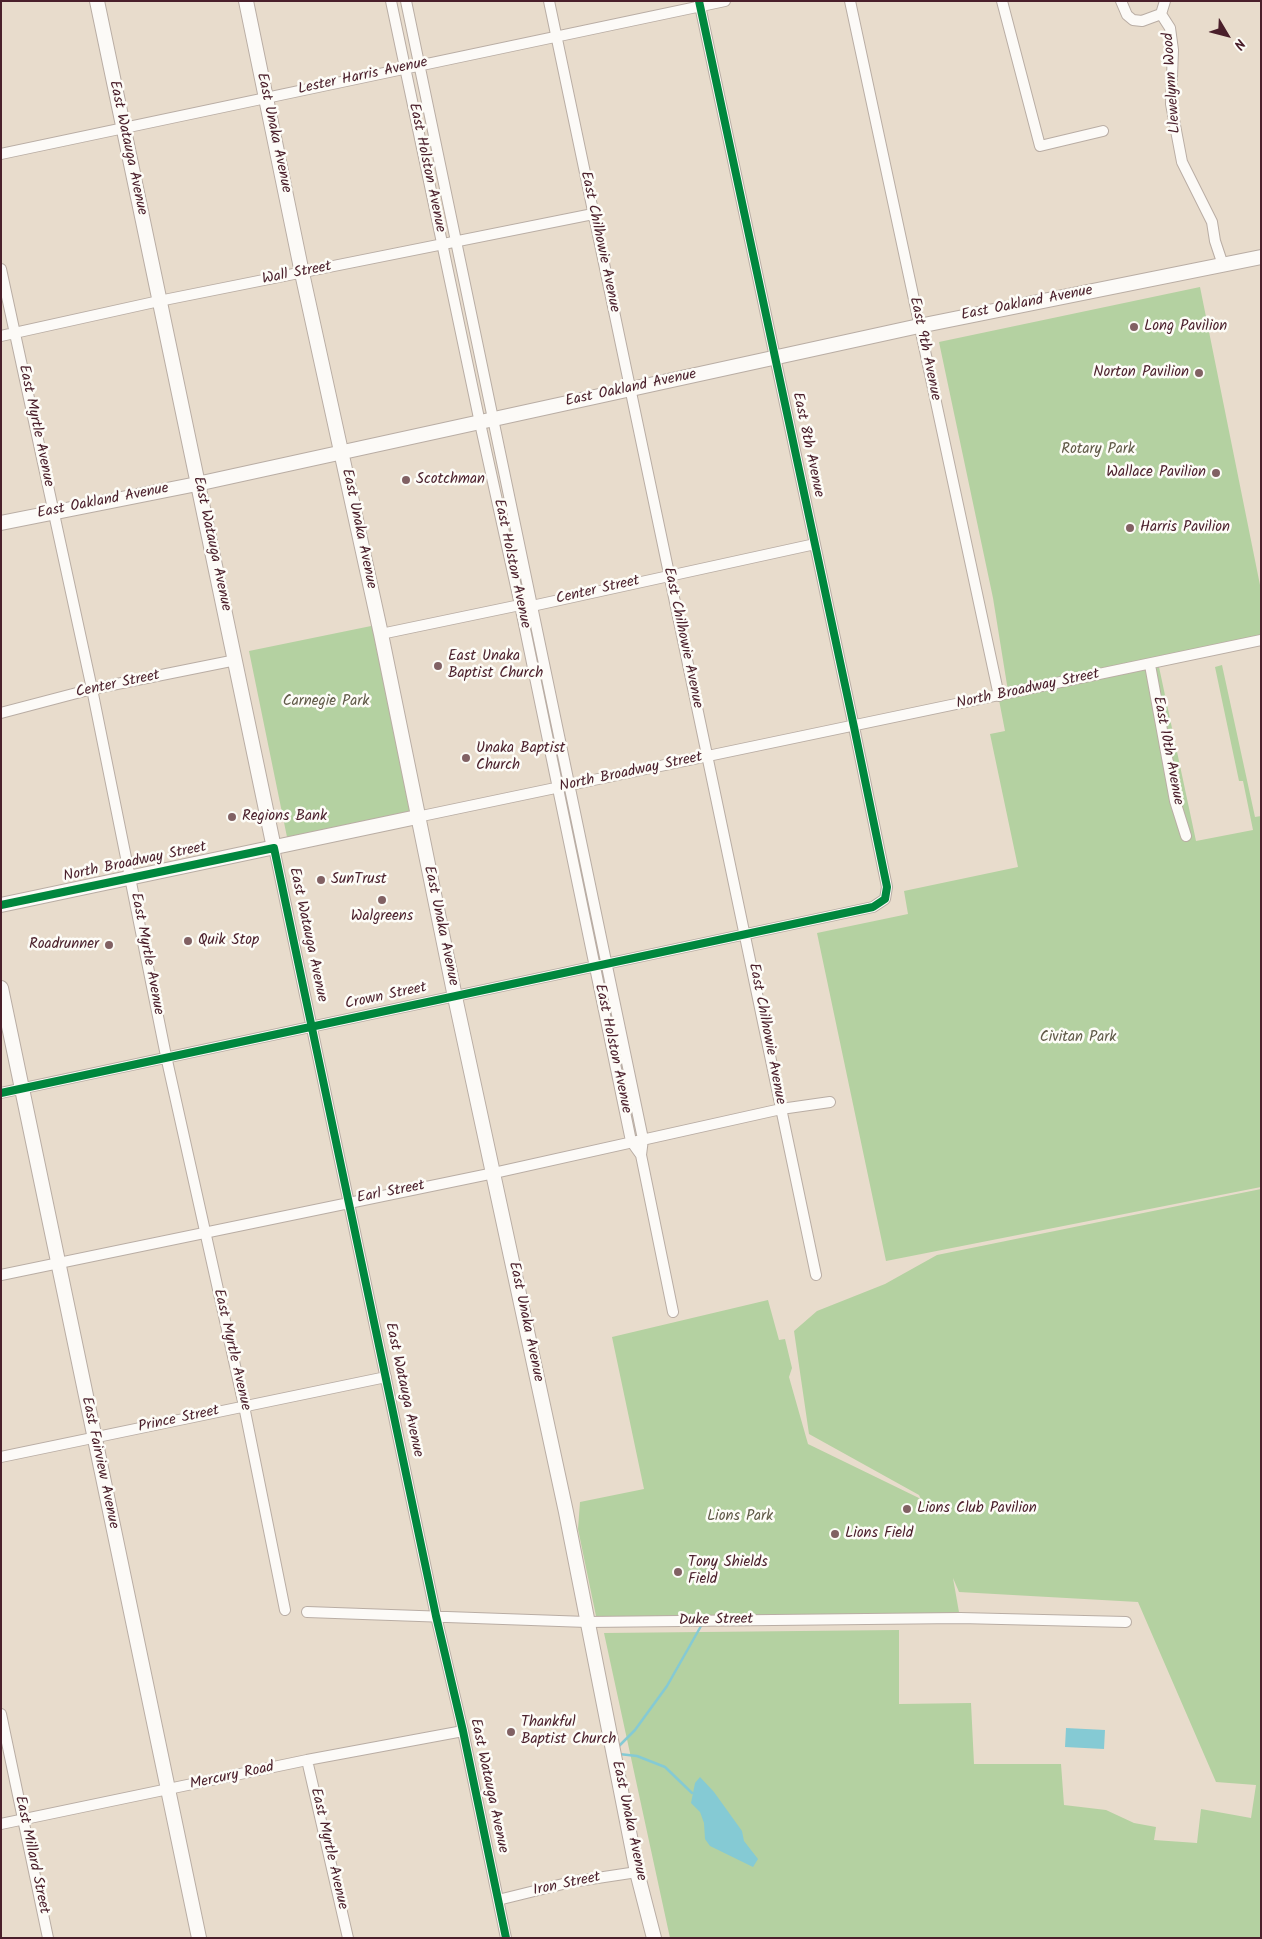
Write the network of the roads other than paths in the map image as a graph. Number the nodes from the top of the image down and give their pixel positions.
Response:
1 (97, 1) edge
2 (246, 1) edge
3 (391, 1) edge
4 (406, 1) edge
5 (549, 1) edge
6 (724, 1) edge
7 (850, 1) edge
8 (1002, 1) edge
9 (1121, 1) edge
10 (1166, 1) edge
11 (699, 4) edge
12 (1161, 14) junction
13 (557, 38) junction
14 (418, 65) junction
15 (405, 68) junction
16 (265, 97) junction
17 (122, 129) junction
18 (1103, 131) dead end
19 (1, 154) edge
20 (593, 214) junction
21 (456, 240) junction
22 (442, 244) junction
23 (1261, 257) edge
24 (1223, 265) junction
25 (1, 269) edge
26 (302, 273) junction
27 (159, 301) junction
28 (919, 326) junction
29 (15, 333) junction
30 (1, 336) edge
31 (774, 358) junction
32 (629, 388) junction
33 (486, 422) junction
34 (341, 451) junction
35 (197, 484) junction
36 (53, 511) junction
37 (1, 523) edge
38 (815, 544) junction
39 (669, 575) junction
40 (520, 605) junction
41 (532, 606) junction
42 (382, 634) junction
43 (1261, 640) edge
44 (236, 660) junction
45 (1150, 665) junction
46 (92, 689) junction
47 (999, 696) junction
48 (1, 713) edge
49 (854, 727) junction
50 (707, 757) junction
51 (569, 786) junction
52 (558, 788) junction
53 (417, 817) junction
54 (1186, 836) dead end
55 (274, 848) junction
56 (131, 877) junction
57 (887, 894) joint
58 (1, 905) edge
59 (746, 934) junction
60 (606, 965) junction
61 (595, 966) junction
62 (1, 988) edge
63 (455, 996) junction
64 (313, 1026) junction
65 (166, 1056) junction
66 (22, 1089) junction
67 (1, 1093) edge
68 (830, 1102) dead end
69 (781, 1109) junction
70 (643, 1139) junction
71 (631, 1141) junction
72 (641, 1155) junction
73 (494, 1173) junction
74 (349, 1201) junction
75 (204, 1232) junction
76 (57, 1263) junction
77 (1, 1275) edge
78 (816, 1275) dead end
79 (673, 1312) dead end
80 (386, 1377) junction
81 (244, 1406) junction
82 (94, 1438) junction
83 (1, 1457) edge
84 (285, 1610) dead end
85 (307, 1612) dead end
86 (436, 1616) junction
87 (588, 1622) junction
88 (1126, 1622) dead end
89 (1, 1714) edge
90 (463, 1731) junction
91 (307, 1760) junction
92 (168, 1791) junction
93 (23, 1820) junction
94 (1, 1824) edge
95 (637, 1872) junction
96 (498, 1900) junction
97 (48, 1938) edge
98 (199, 1938) edge
99 (347, 1938) edge
100 (506, 1938) edge
101 (654, 1938) edge

1 - 17 main road, East Watauga Avenue
2 - 16 main road, East Unaka Avenue
3 - 15 street, East Holston Avenue
4 - 14 street, East Holston Avenue
5 - 13 street, East Chilhowie Avenue
6 - 11 street, Lester Harris Avenue
7 - 28 street, East 9th Avenue
8 - 18 street
9 - 12 street, Llewelynn Wood
10 - 12 street, Llewelynn Wood
11 - 13 street, Lester Harris Avenue
11 - 31 street, East 8th Avenue
12 - 24 street, Llewelynn Wood
13 - 14 street, Lester Harris Avenue
13 - 20 street, East Chilhowie Avenue
14 - 15 street, Lester Harris Avenue
14 - 21 street, East Holston Avenue
15 - 16 street, Lester Harris Avenue
15 - 22 street, East Holston Avenue
16 - 17 street, Lester Harris Avenue
16 - 26 main road, East Unaka Avenue
17 - 19 street, Lester Harris Avenue
17 - 27 main road, East Watauga Avenue
20 - 21 street, Wall Street
20 - 32 street, East Chilhowie Avenue
21 - 22 street, Wall Street
21 - 33 street, East Holston Avenue
22 - 26 street, Wall Street
22 - 33 street, East Holston Avenue
23 - 24 main road, East Oakland Avenue
24 - 28 main road, East Oakland Avenue
25 - 29 street, East Myrtle Avenue
26 - 27 street, Wall Street
26 - 34 main road, East Unaka Avenue
27 - 29 street, Wall Street
27 - 35 main road, East Watauga Avenue
28 - 31 main road, East Oakland Avenue
28 - 47 street, East 9th Avenue
29 - 30 street, Wall Street
29 - 36 street, East Myrtle Avenue
31 - 32 main road, East Oakland Avenue
31 - 38 street, East 8th Avenue
32 - 33 main road, East Oakland Avenue
32 - 39 street, East Chilhowie Avenue
33 - 34 main road, East Oakland Avenue
33 - 40 street, East Holston Avenue
33 - 41 street, East Holston Avenue
34 - 35 main road, East Oakland Avenue
34 - 42 main road, East Unaka Avenue
35 - 36 main road, East Oakland Avenue
35 - 44 main road, East Watauga Avenue
36 - 37 main road, East Oakland Avenue
36 - 46 street, East Myrtle Avenue
38 - 39 street, Center Street
38 - 49 street, East 8th Avenue
39 - 41 street, Center Street
39 - 50 street, East Chilhowie Avenue
40 - 41 street, Center Street
40 - 42 street, Center Street
40 - 52 street, East Holston Avenue
41 - 51 street, East Holston Avenue
42 - 53 main road, East Unaka Avenue
43 - 45 street, North Broadway Street
44 - 46 street, Center Street
44 - 55 main road, East Watauga Avenue
45 - 47 street, North Broadway Street
45 - 54 street, East 10th Avenue
46 - 48 street, Center Street
46 - 56 street, East Myrtle Avenue
47 - 49 street, North Broadway Street
49 - 50 street, North Broadway Street
49 - 57 street, East 8th Avenue
50 - 51 street, North Broadway Street
50 - 59 street, East Chilhowie Avenue
51 - 52 street, North Broadway Street
51 - 60 street, East Holston Avenue
52 - 53 street, North Broadway Street
52 - 61 street, East Holston Avenue
53 - 55 main road, North Broadway Street
53 - 63 main road, East Unaka Avenue
55 - 56 main road, North Broadway Street
55 - 64 street, East Watauga Avenue
56 - 58 main road, North Broadway Street
56 - 65 street, East Myrtle Avenue
57 - 59 street, Crown Street
59 - 60 street, Crown Street
59 - 69 street, East Chilhowie Avenue
60 - 61 street, Crown Street
60 - 70 street, East Holston Avenue
61 - 63 street, Crown Street
61 - 71 street, East Holston Avenue
62 - 66 main road, East Fairview Avenue
63 - 64 street, Crown Street
63 - 73 main road, East Unaka Avenue
64 - 65 street, Crown Street
64 - 74 street, East Watauga Avenue
65 - 66 street, Crown Street
65 - 75 street, East Myrtle Avenue
66 - 67 street, Crown Street
66 - 76 main road, East Fairview Avenue
68 - 69 street, Earl Street
69 - 70 street, Earl Street
69 - 78 street, East Chilhowie Avenue
70 - 71 street, Earl Street
70 - 72 street, East Holston Avenue
71 - 72 street, East Holston Avenue
71 - 73 street, Earl Street
72 - 79 street, East Holston Avenue
73 - 74 street, Earl Street
73 - 87 main road, East Unaka Avenue
74 - 75 street, Earl Street
74 - 80 street, East Watauga Avenue
75 - 76 street, Earl Street
75 - 81 street, East Myrtle Avenue
76 - 77 street, Earl Street
76 - 82 main road, East Fairview Avenue
80 - 81 street, Prince Street
80 - 86 street, East Watauga Avenue
81 - 82 street, Prince Street
81 - 84 street, East Myrtle Avenue
82 - 83 street, Prince Street
82 - 92 main road, East Fairview Avenue
85 - 86 street, Duke Street
86 - 87 street, Duke Street
86 - 90 street, East Watauga Avenue
87 - 88 street, Duke Street
87 - 95 main road, East Unaka Avenue
89 - 93 street, East Millard Street
90 - 91 street, Mercury Road
90 - 96 street, East Watauga Avenue
91 - 92 street, Mercury Road
91 - 99 street, East Myrtle Avenue
92 - 93 street, Mercury Road
92 - 98 main road, East Fairview Avenue
93 - 94 street, Mercury Road
93 - 97 street, East Millard Street
95 - 96 street, Iron Street
95 - 101 main road, East Unaka Avenue
96 - 100 street, East Watauga Avenue

